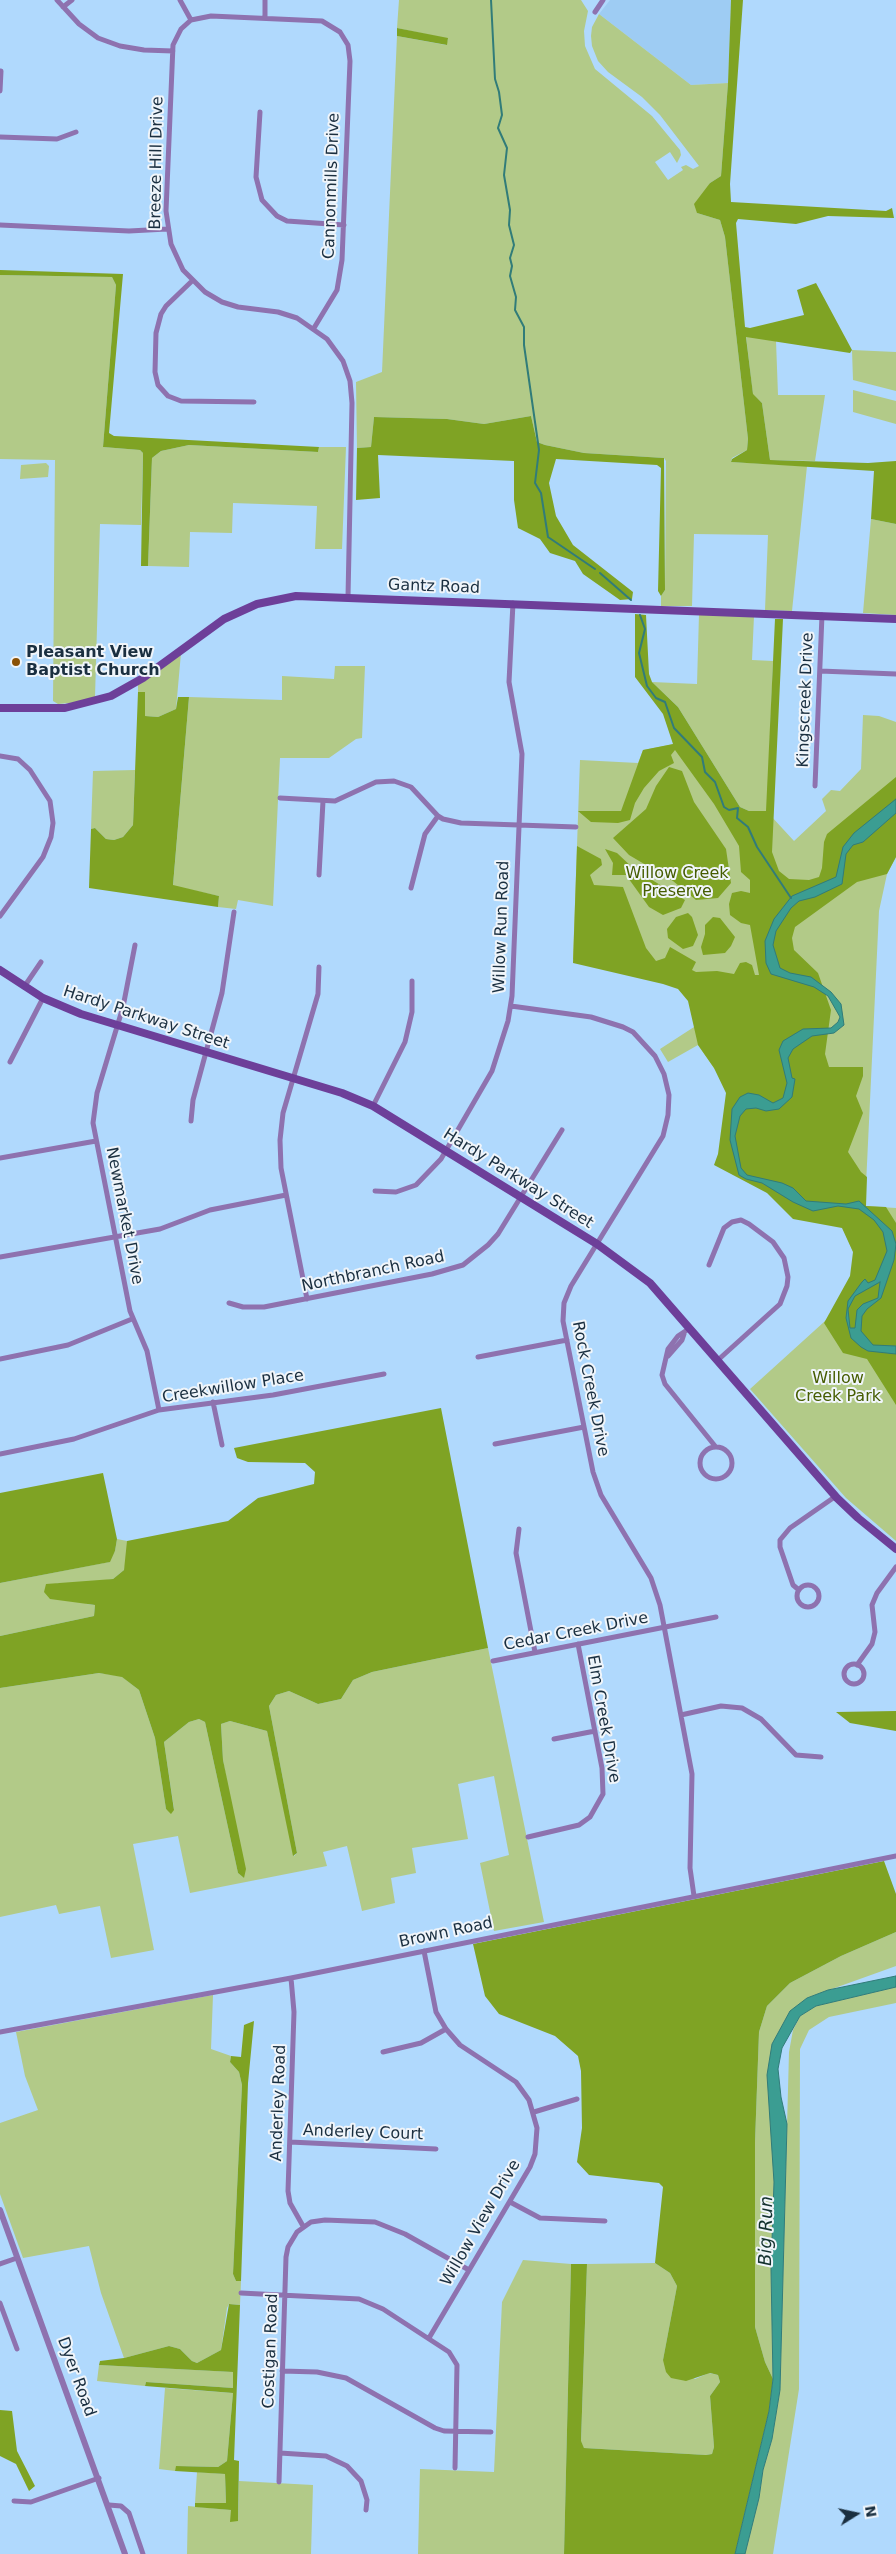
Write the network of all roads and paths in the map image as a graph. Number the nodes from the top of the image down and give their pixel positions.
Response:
1 (57, 0) edge
2 (72, 0) edge
3 (180, 0) edge
4 (265, 0) edge
5 (603, 0) edge
6 (62, 7) junction
7 (595, 12) dead end
8 (265, 17) junction
9 (190, 20) junction
10 (173, 51) junction
11 (1, 71) dead end
12 (0, 91) edge
13 (260, 112) dead end
14 (76, 132) dead end
15 (0, 137) edge
16 (0, 225) edge
17 (344, 225) junction
18 (167, 229) junction
19 (192, 281) junction
20 (314, 328) junction
21 (254, 402) dead end
22 (348, 597) junction
23 (513, 603) junction
24 (822, 615) junction
25 (896, 619) edge
26 (820, 671) junction
27 (896, 674) edge
28 (0, 708) edge
29 (0, 756) edge
30 (815, 786) dead end
31 (280, 798) dead end
32 (323, 801) junction
33 (438, 816) junction
34 (518, 825) junction
35 (576, 828) dead end
36 (319, 875) dead end
37 (411, 888) dead end
38 (234, 912) dead end
39 (0, 916) edge
40 (134, 945) dead end
41 (41, 962) dead end
42 (319, 967) dead end
43 (0, 970) edge
44 (412, 981) dead end
45 (24, 987) junction
46 (43, 998) junction
47 (511, 1006) junction
48 (117, 1026) junction
49 (205, 1052) junction
50 (10, 1062) dead end
51 (292, 1079) junction
52 (373, 1106) junction
53 (191, 1121) dead end
54 (562, 1130) dead end
55 (96, 1141) junction
56 (445, 1151) junction
57 (0, 1158) edge
58 (375, 1191) dead end
59 (286, 1195) junction
60 (520, 1197) junction
61 (116, 1238) junction
62 (598, 1244) junction
63 (0, 1258) edge
64 (709, 1265) dead end
65 (307, 1299) junction
66 (229, 1303) dead end
67 (132, 1319) junction
68 (687, 1331) junction
69 (567, 1340) junction
70 (478, 1357) dead end
71 (0, 1359) edge
72 (718, 1360) junction
73 (384, 1374) dead end
74 (213, 1402) junction
75 (159, 1410) junction
76 (584, 1427) junction
77 (495, 1444) dead end
78 (222, 1445) dead end
79 (715, 1446) junction
80 (0, 1454) edge
81 (836, 1496) junction
82 (519, 1529) dead end
83 (896, 1549) edge
84 (896, 1567) edge
85 (799, 1590) junction
86 (716, 1617) dead end
87 (664, 1628) junction
88 (578, 1644) junction
89 (535, 1652) junction
90 (493, 1661) dead end
91 (858, 1665) dead end
92 (681, 1714) junction
93 (595, 1731) junction
94 (554, 1738) dead end
95 (820, 1757) dead end
96 (528, 1837) dead end
97 (896, 1856) edge
98 (694, 1896) junction
99 (424, 1951) junction
100 (291, 1978) junction
101 (446, 2029) junction
102 (0, 2032) edge
103 (383, 2052) dead end
104 (577, 2099) dead end
105 (534, 2112) junction
106 (290, 2142) junction
107 (436, 2149) dead end
108 (510, 2202) junction
109 (0, 2210) edge
110 (604, 2221) dead end
111 (303, 2226) junction
112 (17, 2258) junction
113 (0, 2264) edge
114 (469, 2270) junction
115 (241, 2293) dead end
116 (285, 2295) junction
117 (0, 2303) edge
118 (429, 2338) junction
119 (17, 2349) dead end
120 (282, 2371) junction
121 (456, 2432) junction
122 (491, 2432) dead end
123 (280, 2453) junction
124 (455, 2468) dead end
125 (99, 2478) junction
126 (279, 2482) dead end
127 (14, 2501) dead end
128 (109, 2505) junction
129 (366, 2510) dead end
130 (125, 2554) edge
131 (143, 2554) edge

1 - 6 street
2 - 6 street
3 - 9 street
4 - 8 street
5 - 7 street
6 - 10 street
8 - 9 street
8 - 17 street, Cannonmills Drive
9 - 10 street, Breeze Hill Drive
10 - 18 street, Breeze Hill Drive
11 - 12 street
13 - 17 street
14 - 15 street
16 - 18 street
17 - 20 street, Cannonmills Drive
18 - 19 street, Breeze Hill Drive
19 - 20 street, Breeze Hill Drive
19 - 21 street
20 - 22 street, Breeze Hill Drive
22 - 23 main road, Gantz Road
22 - 28 main road, Gantz Road
23 - 24 main road, Gantz Road
23 - 34 street, Willow Run Road
24 - 25 main road, Gantz Road
24 - 26 street, Kingscreek Drive
26 - 27 street
26 - 30 street, Kingscreek Drive
29 - 39 street
31 - 32 street
32 - 33 street
32 - 36 street
33 - 34 street
33 - 37 street
34 - 35 street
34 - 47 street, Willow Run Road
38 - 49 street
40 - 48 street, Newmarket Drive
41 - 45 street
42 - 51 street
43 - 45 main road, Hardy Parkway Street
44 - 52 street
45 - 46 main road, Hardy Parkway Street
46 - 48 main road, Hardy Parkway Street
46 - 50 street
47 - 56 street, Willow Run Road
47 - 62 street, Rock Creek Drive
48 - 49 main road, Hardy Parkway Street
48 - 55 street, Newmarket Drive
49 - 51 main road, Hardy Parkway Street
49 - 53 street
51 - 52 main road, Hardy Parkway Street
51 - 59 street
52 - 56 main road, Hardy Parkway Street
54 - 60 street, Northbranch Road
55 - 57 street
55 - 61 street, Newmarket Drive
56 - 58 street, Willow Run Road
56 - 60 main road, Hardy Parkway Street
59 - 61 street
59 - 65 street
60 - 62 main road, Hardy Parkway Street
60 - 65 street, Northbranch Road
61 - 63 street
61 - 67 street, Newmarket Drive
62 - 68 main road, Hardy Parkway Street
62 - 69 street, Rock Creek Drive
64 - 72 street
65 - 66 street, Northbranch Road
67 - 71 street
67 - 75 street, Newmarket Drive
68 - 72 main road, Hardy Parkway Street
68 - 79 street
69 - 70 street
69 - 76 street, Rock Creek Drive
72 - 81 main road, Hardy Parkway Street
73 - 74 street, Creekwillow Place
74 - 75 street, Creekwillow Place
74 - 78 street
75 - 80 street, Creekwillow Place
76 - 77 street
76 - 87 street, Rock Creek Drive
79 - 79 street
81 - 83 main road, Hardy Parkway Street
81 - 85 street
82 - 89 street
84 - 91 street
85 - 85 street
86 - 87 street, Cedar Creek Drive
87 - 88 street, Cedar Creek Drive
87 - 92 street, Rock Creek Drive
88 - 89 street, Cedar Creek Drive
88 - 93 street, Elm Creek Drive
89 - 90 street, Cedar Creek Drive
92 - 95 street
92 - 98 street, Rock Creek Drive
93 - 94 street
93 - 96 street, Elm Creek Drive
97 - 98 street, Brown Road
98 - 99 street, Brown Road
99 - 100 street, Brown Road
99 - 101 street, Willow View Drive
100 - 102 street, Brown Road
100 - 106 street, Anderley Road
101 - 103 street
101 - 105 street, Willow View Drive
104 - 105 street
105 - 108 street, Willow View Drive
106 - 107 street, Anderley Court
106 - 111 street, Anderley Road
108 - 110 street
108 - 114 street, Willow View Drive
109 - 112 street, Dyer Road
111 - 114 street
111 - 116 street, Costigan Road
112 - 113 street
112 - 125 street, Dyer Road
114 - 118 street, Willow View Drive
115 - 116 street
116 - 118 street
116 - 120 street, Costigan Road
117 - 119 street
118 - 121 street
120 - 121 street
120 - 123 street, Costigan Road
121 - 122 street
121 - 124 street
123 - 126 street, Costigan Road
123 - 129 street
125 - 127 street
125 - 128 street, Dyer Road
128 - 130 street, Dyer Road
128 - 131 street

